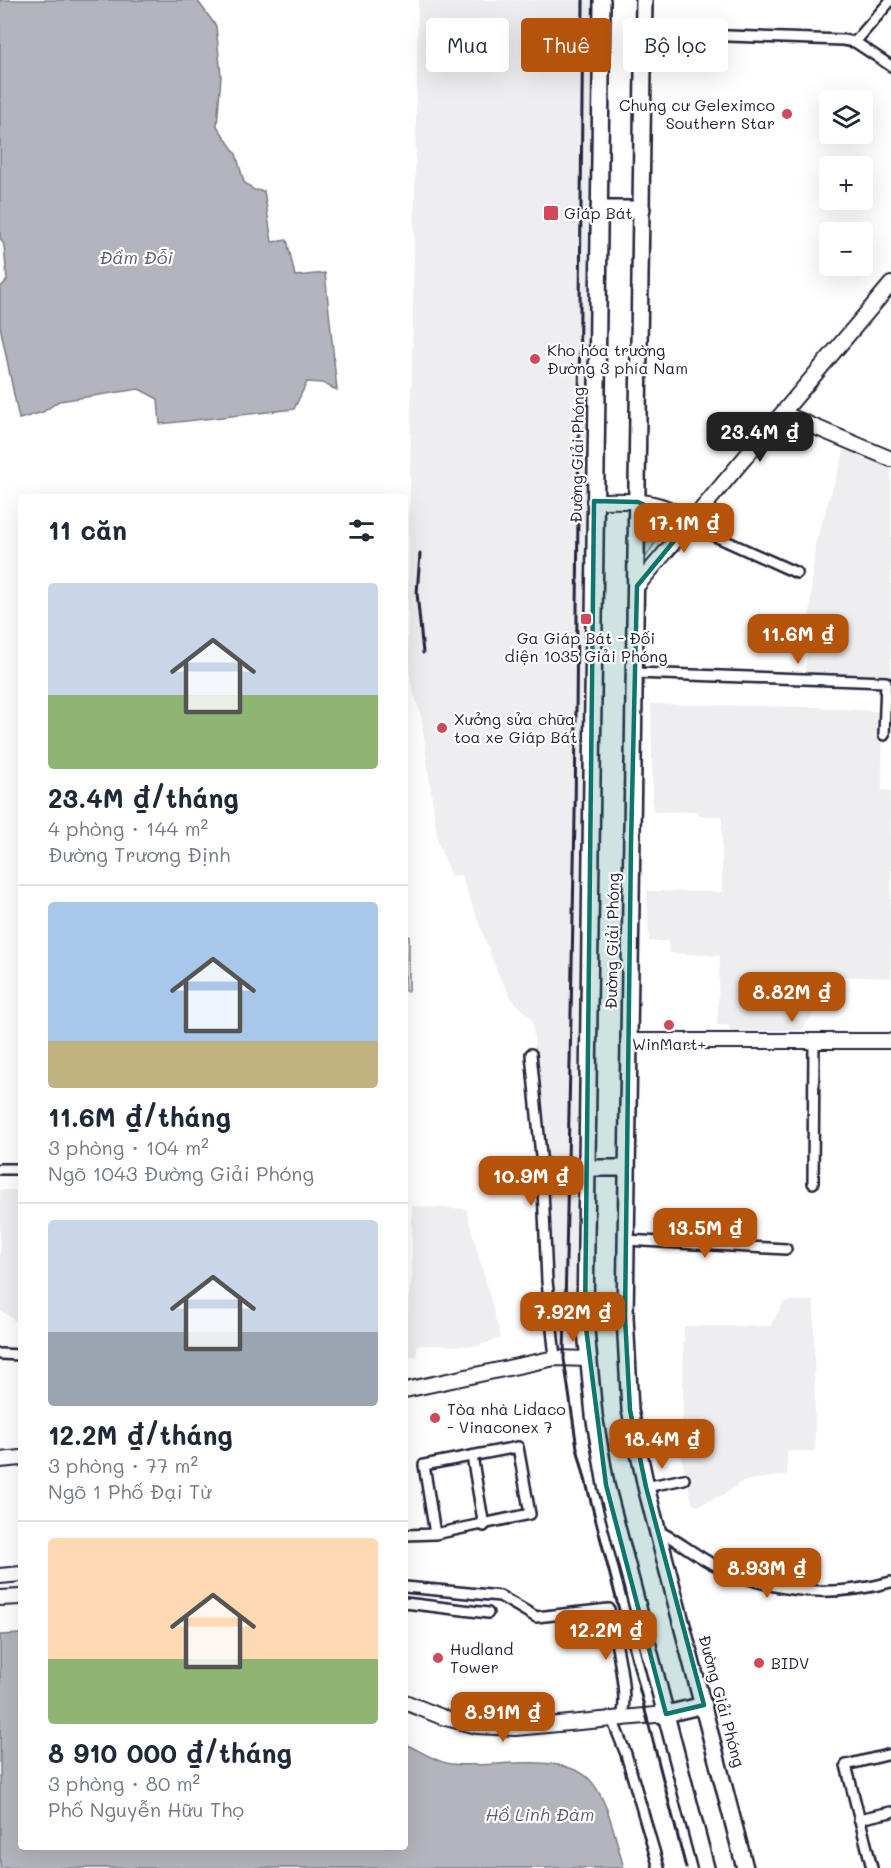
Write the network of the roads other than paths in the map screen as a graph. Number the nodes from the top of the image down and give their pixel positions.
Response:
1 (602, 0) edge
2 (644, 0) edge
3 (891, 0) edge
4 (644, 18) edge
5 (728, 35) edge
6 (855, 42) junction
7 (891, 66) edge
8 (644, 72) edge
9 (599, 209) junction
10 (642, 209) junction
11 (891, 284) edge
12 (784, 414) junction
13 (891, 459) edge
14 (594, 501) junction
15 (638, 502) junction
16 (688, 524) junction
17 (798, 573) dead end
18 (637, 586) junction
19 (635, 673) junction
20 (884, 735) dead end
21 (814, 1039) junction
22 (628, 1041) junction
23 (891, 1041) edge
24 (531, 1054) dead end
25 (586, 1168) junction
26 (626, 1168) junction
27 (0, 1169) edge
28 (18, 1169) edge
29 (813, 1183) dead end
30 (626, 1240) junction
31 (786, 1249) dead end
32 (0, 1354) edge
33 (18, 1354) edge
34 (555, 1358) junction
35 (589, 1359) junction
36 (408, 1389) edge
37 (472, 1456) junction
38 (18, 1458) edge
39 (0, 1460) edge
40 (684, 1479) dead end
41 (646, 1487) junction
42 (484, 1526) junction
43 (658, 1531) junction
44 (435, 1534) junction
45 (408, 1535) edge
46 (18, 1574) edge
47 (0, 1576) edge
48 (891, 1582) edge
49 (408, 1587) edge
50 (18, 1597) edge
51 (0, 1598) edge
52 (408, 1603) edge
53 (488, 1613) dead end
54 (408, 1703) edge
55 (704, 1705) junction
56 (666, 1714) junction
57 (616, 1719) junction
58 (891, 1754) edge
59 (891, 1812) edge
60 (860, 1819) junction
61 (659, 1868) edge
62 (706, 1868) edge
63 (745, 1868) edge
64 (872, 1868) edge

1 - 9 main road, Đường Giải Phóng
2 - 4 main road, Đường Giải Phóng
3 - 6 street
5 - 6 street
6 - 7 street
8 - 10 main road, Đường Giải Phóng
9 - 10 main road
9 - 14 main road, Đường Giải Phóng
10 - 15 main road, Đường Giải Phóng
11 - 12 main road
12 - 13 main road
12 - 16 main road
14 - 15 main road
14 - 25 main road, Đường Giải Phóng
15 - 16 main road
15 - 18 main road, Đường Giải Phóng
16 - 17 street
16 - 18 main road
18 - 19 main road, Đường Giải Phóng
19 - 20 street
19 - 22 main road, Đường Giải Phóng
21 - 22 main road
21 - 23 main road
21 - 29 street
22 - 26 main road, Đường Giải Phóng
24 - 34 street
25 - 26 main road
25 - 35 main road, Đường Giải Phóng
26 - 30 main road, Đường Giải Phóng
27 - 28 street
30 - 31 street
30 - 41 main road, Đường Giải Phóng
32 - 33 street
34 - 35 main road
34 - 36 main road
35 - 56 main road, Đường Giải Phóng
37 - 42 street
37 - 42 street
37 - 44 street
38 - 39 main road
40 - 41 street
41 - 43 main road, Đường Giải Phóng
42 - 44 street
43 - 48 street
43 - 55 main road, Đường Giải Phóng
44 - 45 street
46 - 47 main road
49 - 57 street
50 - 51 main road
52 - 53 street
54 - 57 main road
55 - 56 main road
55 - 63 main road, Đường Giải Phóng
56 - 57 main road
56 - 62 main road, Đường Giải Phóng
57 - 61 street
58 - 60 street
59 - 60 street
60 - 64 street

